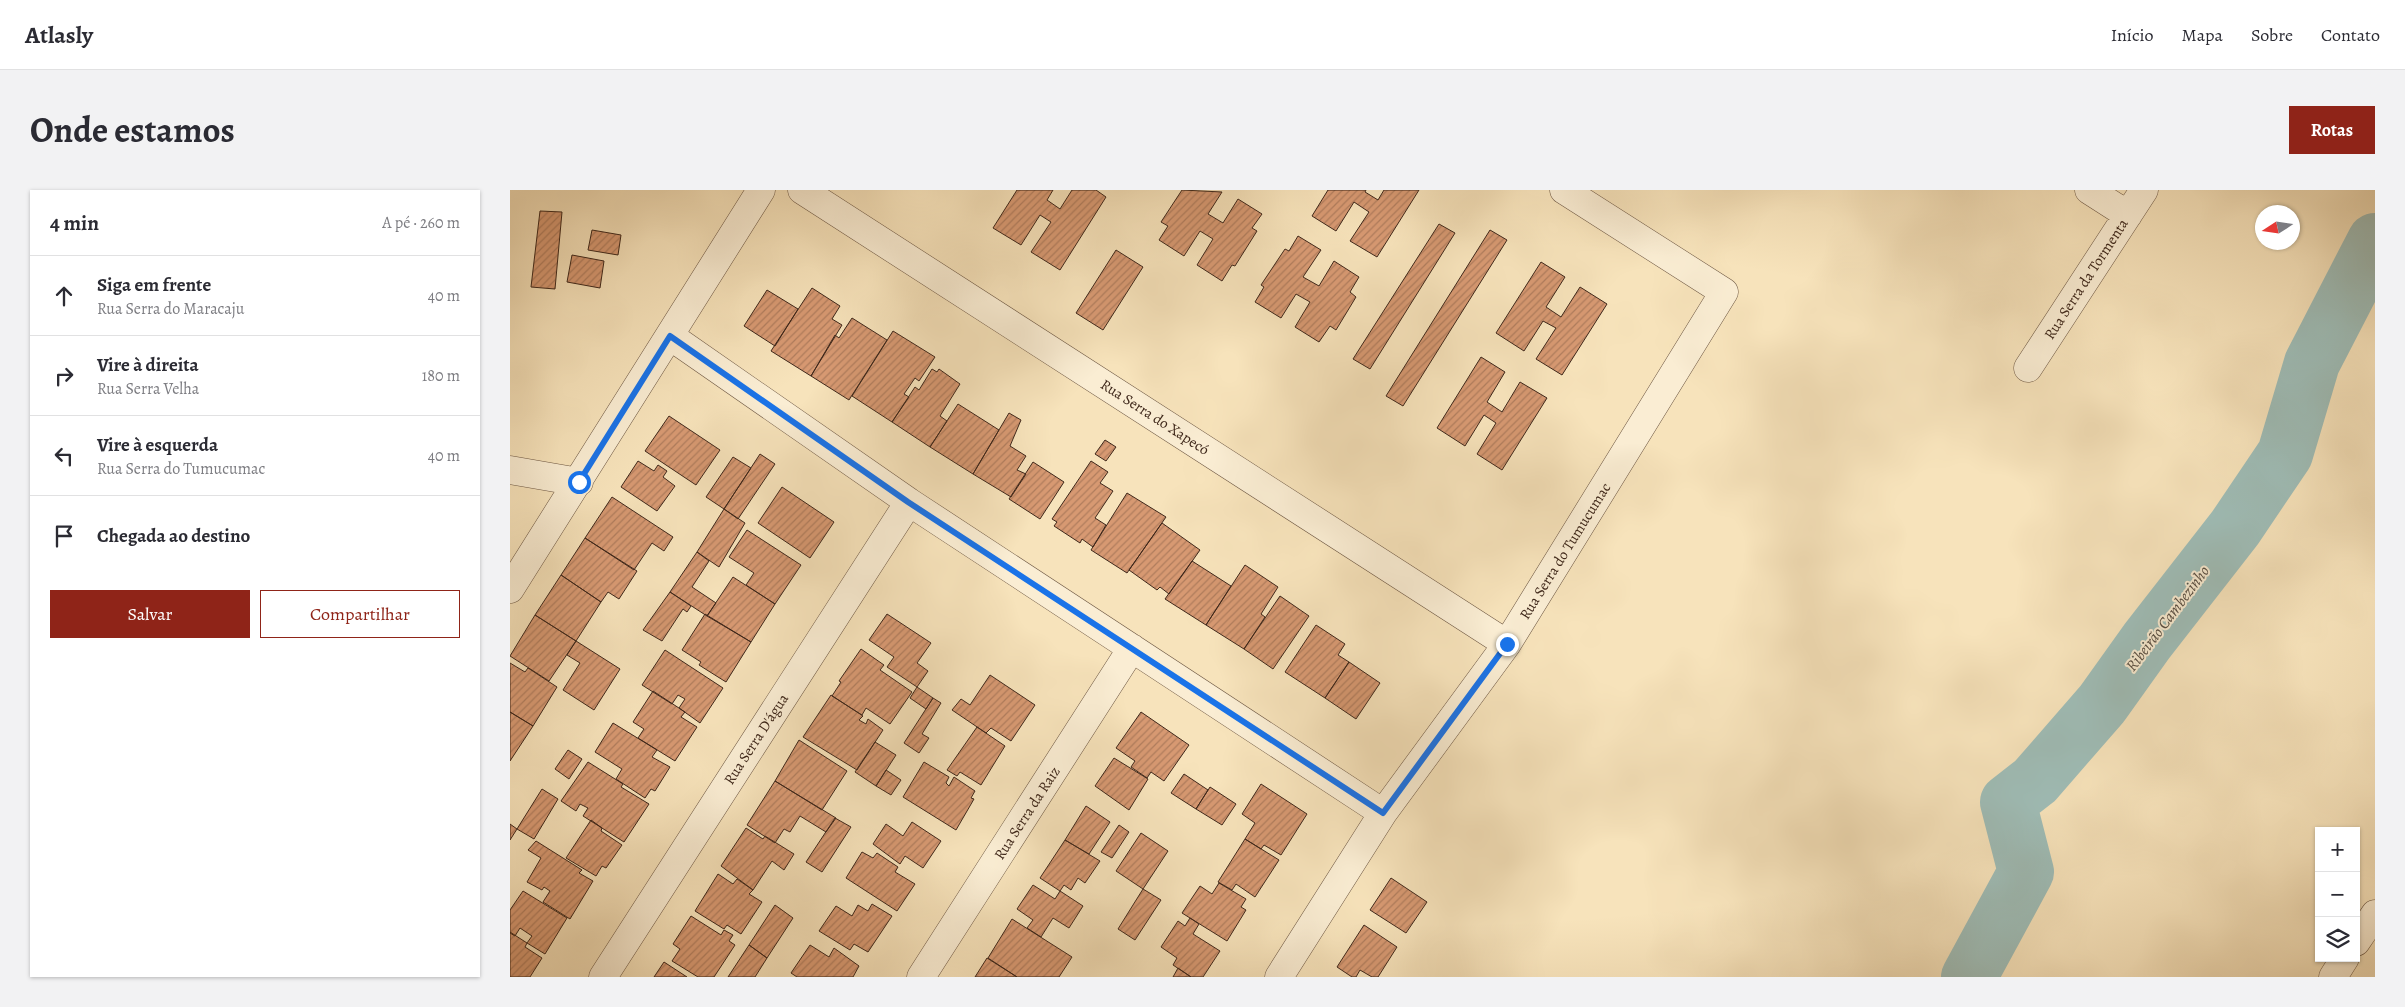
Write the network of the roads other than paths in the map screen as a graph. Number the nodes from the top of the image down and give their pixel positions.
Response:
1 (761, 190) edge
2 (802, 190) edge
3 (1564, 190) edge
4 (2090, 190) edge
5 (2144, 190) edge
6 (2128, 215) junction
7 (670, 336) junction
8 (2028, 368) dead end
9 (510, 470) edge
10 (579, 482) junction
11 (908, 502) junction
12 (510, 589) edge
13 (1507, 644) junction
14 (1132, 648) junction
15 (1383, 813) junction
16 (2375, 914) edge
17 (2360, 936) edge
18 (2342, 962) edge
19 (603, 977) edge
20 (921, 977) edge
21 (1279, 977) edge
22 (2333, 977) edge

1 - 7 street
2 - 13 street, Rua Serra do Xapecó
3 - 13 street, Rua Serra do Tumucumac
4 - 6 street
5 - 6 street, Rua Serra da Tormenta
6 - 8 street, Rua Serra da Tormenta
7 - 10 street
7 - 11 street
9 - 10 street
10 - 12 street
11 - 14 street
11 - 19 street, Rua Serra D'água
13 - 15 street, Rua Serra do Tumucumac
14 - 15 street
14 - 20 street, Rua Serra da Raiz
15 - 21 street, Rua Serra do Tumucumac
16 - 17 street
18 - 22 street

